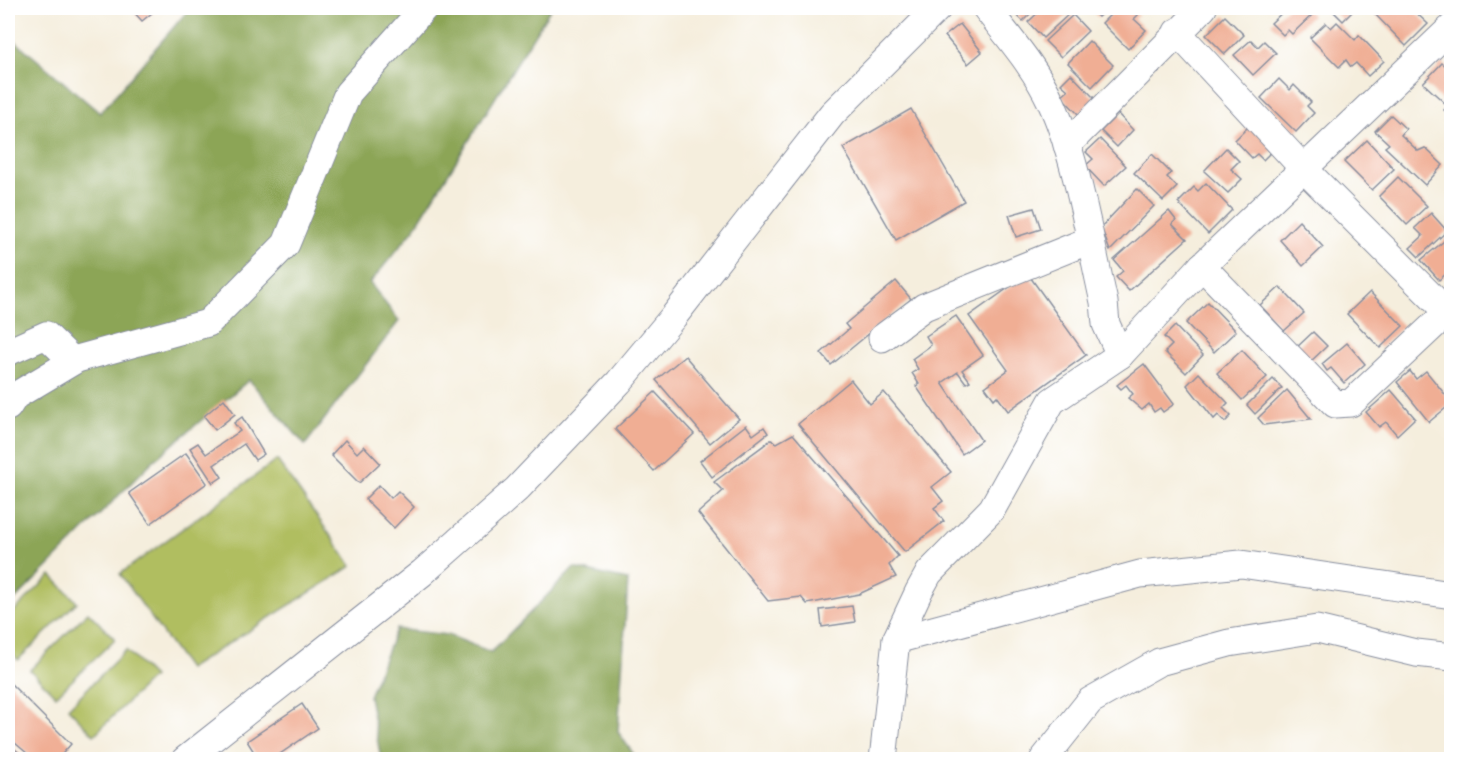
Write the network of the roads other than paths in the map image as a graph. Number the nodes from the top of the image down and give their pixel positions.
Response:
1 (424, 8) edge
2 (938, 8) edge
3 (986, 8) edge
4 (1203, 8) edge
5 (1452, 27) edge
6 (1177, 32) junction
7 (1067, 145) junction
8 (1305, 170) junction
9 (1090, 240) junction
10 (1202, 266) junction
11 (1449, 310) edge
12 (882, 338) dead end
13 (8, 352) edge
14 (1120, 355) junction
15 (73, 361) junction
16 (8, 407) edge
17 (1452, 595) edge
18 (896, 640) junction
19 (1452, 657) edge
20 (185, 759) edge
21 (883, 759) edge
22 (1043, 759) edge

1 - 15 street
2 - 20 street
3 - 7 street
4 - 6 street
5 - 8 street
6 - 7 street
6 - 8 street
7 - 9 street
8 - 10 street
8 - 11 street
9 - 12 street
9 - 14 street
10 - 11 street
10 - 14 street
13 - 15 street
14 - 18 street
15 - 16 street
17 - 18 street
18 - 21 street
19 - 22 street

